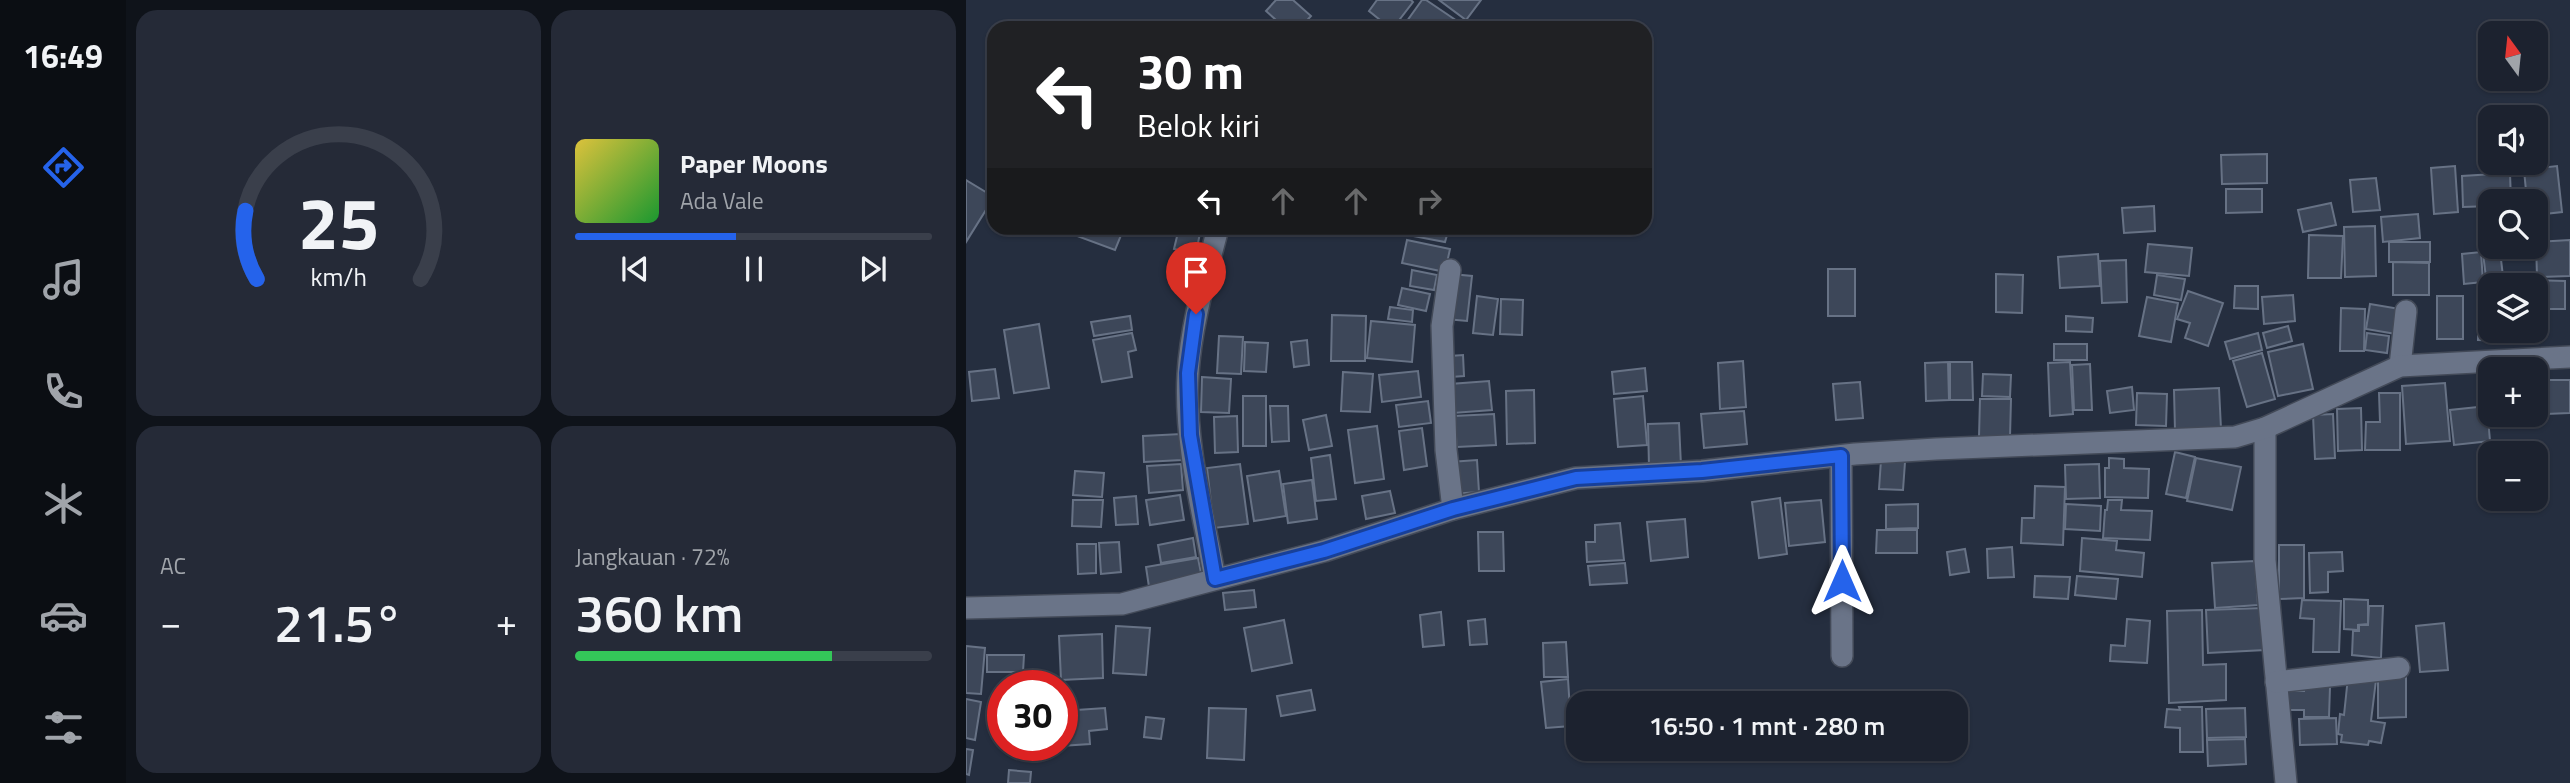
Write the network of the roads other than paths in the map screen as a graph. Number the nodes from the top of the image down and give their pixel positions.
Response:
1 (1215, 235) edge
2 (1450, 270) dead end
3 (2406, 311) dead end
4 (2570, 357) edge
5 (2400, 366) junction
6 (2265, 428) junction
7 (1841, 456) junction
8 (1453, 509) junction
9 (1215, 579) junction
10 (966, 608) edge
11 (1842, 656) dead end
12 (2399, 668) dead end
13 (2276, 682) junction
14 (2286, 783) edge

1 - 9 street
2 - 8 street
3 - 5 street
4 - 5 street
5 - 6 street
6 - 7 street
6 - 13 street
7 - 8 street
7 - 11 street
8 - 9 street
9 - 10 street
12 - 13 street
13 - 14 street

